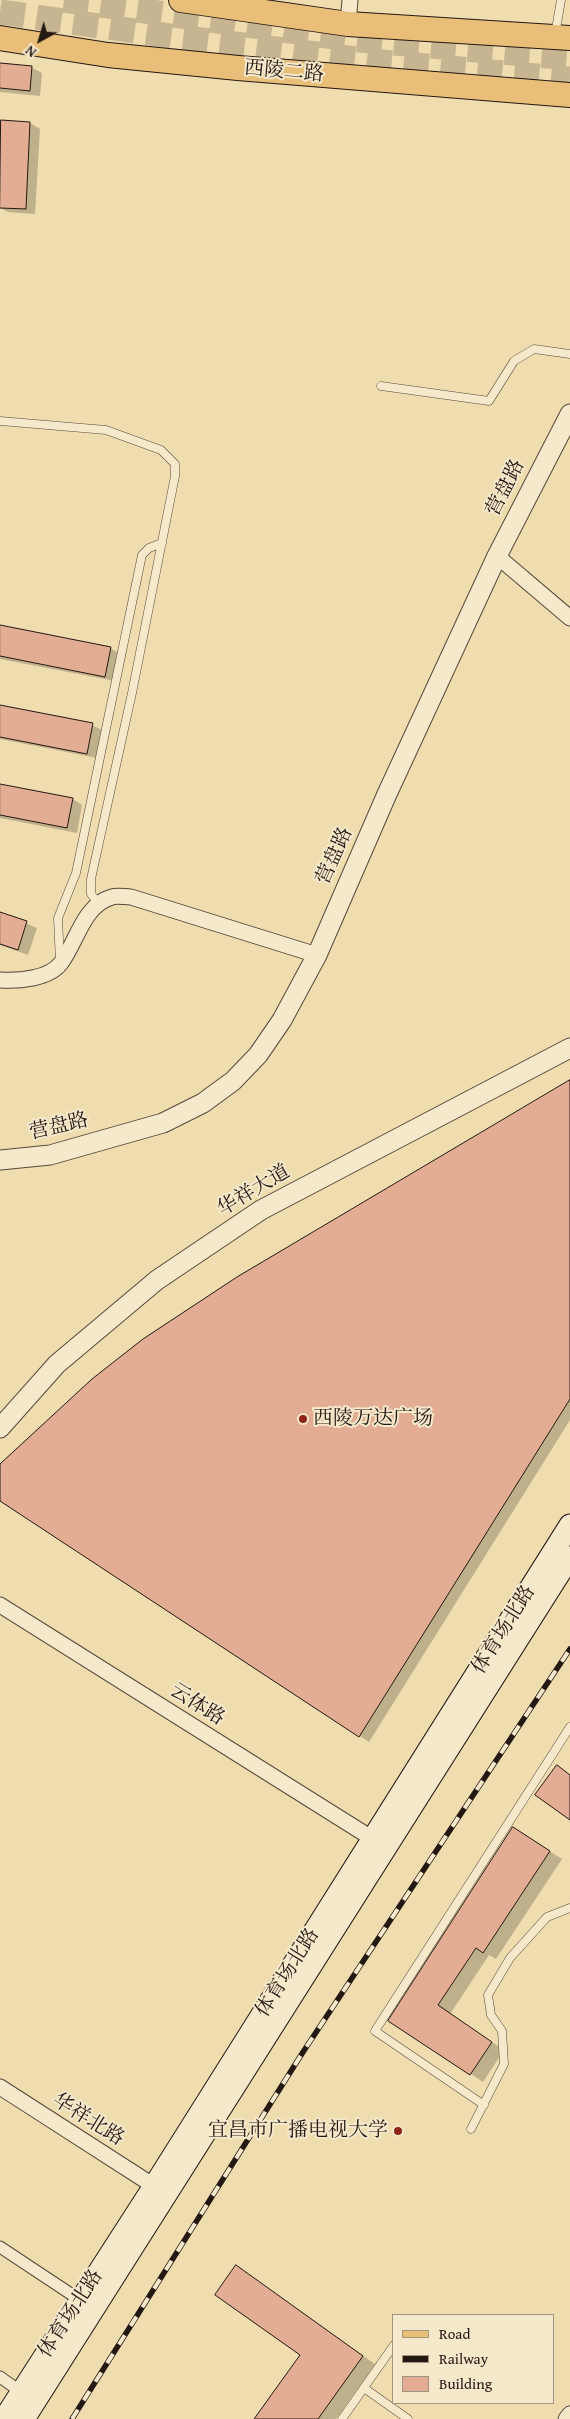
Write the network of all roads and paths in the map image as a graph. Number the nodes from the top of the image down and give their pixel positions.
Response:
1 (181, 0) edge
2 (350, 0) edge
3 (561, 0) edge
4 (348, 24) junction
5 (4, 36) edge
6 (562, 37) edge
7 (570, 95) edge
8 (570, 354) edge
9 (381, 386) dead end
10 (570, 414) edge
11 (0, 421) edge
12 (162, 543) junction
13 (497, 556) junction
14 (570, 618) edge
15 (99, 904) junction
16 (317, 955) junction
17 (61, 964) junction
18 (0, 980) edge
19 (570, 1048) edge
20 (0, 1160) edge
21 (0, 1428) edge
22 (570, 1525) edge
23 (570, 1557) edge
24 (0, 1606) edge
25 (570, 1727) edge
26 (567, 1737) edge
27 (373, 1839) junction
28 (570, 1908) edge
29 (0, 2087) edge
30 (484, 2105) junction
31 (471, 2129) dead end
32 (154, 2186) junction
33 (0, 2247) edge
34 (80, 2300) junction
35 (392, 2348) edge
36 (0, 2377) edge
37 (364, 2388) junction
38 (21, 2392) junction
39 (570, 2414) edge
40 (4, 2419) edge
41 (24, 2419) edge
42 (342, 2419) edge
43 (408, 2419) edge
44 (566, 2419) edge

1 - 4 main road
2 - 4 street
3 - 6 lane
4 - 6 main road
5 - 7 main road, 西陵二路
8 - 9 lane
10 - 13 street, 营盘路
11 - 12 lane
12 - 15 lane
12 - 17 lane
13 - 14 street
13 - 16 street, 营盘路
15 - 16 street
15 - 17 street
16 - 20 street, 营盘路
17 - 18 street
19 - 21 street, 华祥大道
22 - 27 main road, 体育场北路
23 - 41 main road, 体育场北路
24 - 27 street, 云体路
25 - 26 lane
26 - 30 lane
27 - 32 main road, 体育场北路
28 - 30 lane
29 - 32 street, 华祥北路
30 - 31 lane
32 - 34 main road, 体育场北路
33 - 34 street
34 - 38 main road, 体育场北路
35 - 37 lane
36 - 38 street
37 - 42 lane
37 - 43 lane
38 - 40 main road, 体育场北路
39 - 44 street

